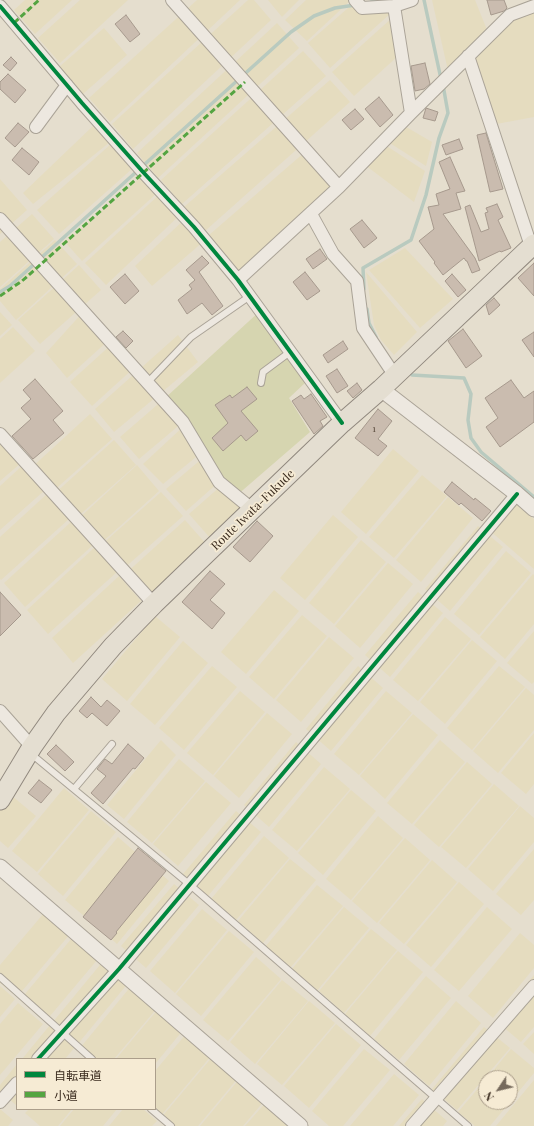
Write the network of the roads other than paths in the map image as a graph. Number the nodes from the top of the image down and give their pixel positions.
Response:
1 (172, 0) edge
2 (412, 0) edge
3 (357, 3) edge
4 (0, 6) edge
5 (394, 6) junction
6 (534, 6) edge
7 (468, 56) junction
8 (67, 85) junction
9 (411, 113) junction
10 (36, 127) dead end
11 (339, 188) junction
12 (311, 214) junction
13 (0, 219) edge
14 (533, 245) edge
15 (238, 280) junction
16 (250, 296) junction
17 (290, 352) junction
18 (395, 376) junction
19 (148, 382) junction
20 (261, 383) dead end
21 (381, 389) junction
22 (342, 423) junction
23 (0, 434) edge
24 (517, 494) junction
25 (534, 509) edge
26 (253, 510) junction
27 (154, 604) junction
28 (0, 712) edge
29 (112, 744) dead end
30 (31, 749) junction
31 (74, 789) junction
32 (0, 800) edge
33 (0, 867) edge
34 (190, 884) junction
35 (119, 969) junction
36 (0, 977) edge
37 (534, 986) edge
38 (62, 1033) junction
39 (39, 1058) edge
40 (91, 1058) edge
41 (16, 1084) edge
42 (436, 1098) junction
43 (0, 1102) edge
44 (152, 1110) edge
45 (171, 1126) edge
46 (300, 1126) edge
47 (412, 1126) edge
48 (468, 1126) edge

1 - 11 street
2 - 5 street
3 - 5 street
4 - 8 street
5 - 9 street
6 - 7 street
7 - 9 street
7 - 14 street
8 - 10 street
8 - 15 street
9 - 11 street
11 - 12 street
12 - 15 street
12 - 18 street
13 - 19 street
14 - 18 main road, Route Iwata-Fukude
15 - 16 street
16 - 17 street
16 - 19 lane
17 - 20 lane
17 - 22 street
18 - 21 main road, Route Iwata-Fukude
19 - 26 street
21 - 22 main road, Route Iwata-Fukude
21 - 24 street
22 - 26 main road, Route Iwata-Fukude
23 - 27 street
24 - 25 street
24 - 34 street
26 - 27 main road, Route Iwata-Fukude
27 - 30 main road, Route Iwata-Fukude
28 - 30 street
29 - 31 lane
30 - 31 lane
30 - 32 main road, Route Iwata-Fukude
31 - 34 lane
33 - 35 street
34 - 35 street
34 - 42 lane
35 - 38 street
35 - 46 street
36 - 38 lane
37 - 42 street
38 - 39 street
38 - 40 lane
41 - 43 street
42 - 47 street
42 - 48 lane
44 - 45 lane

